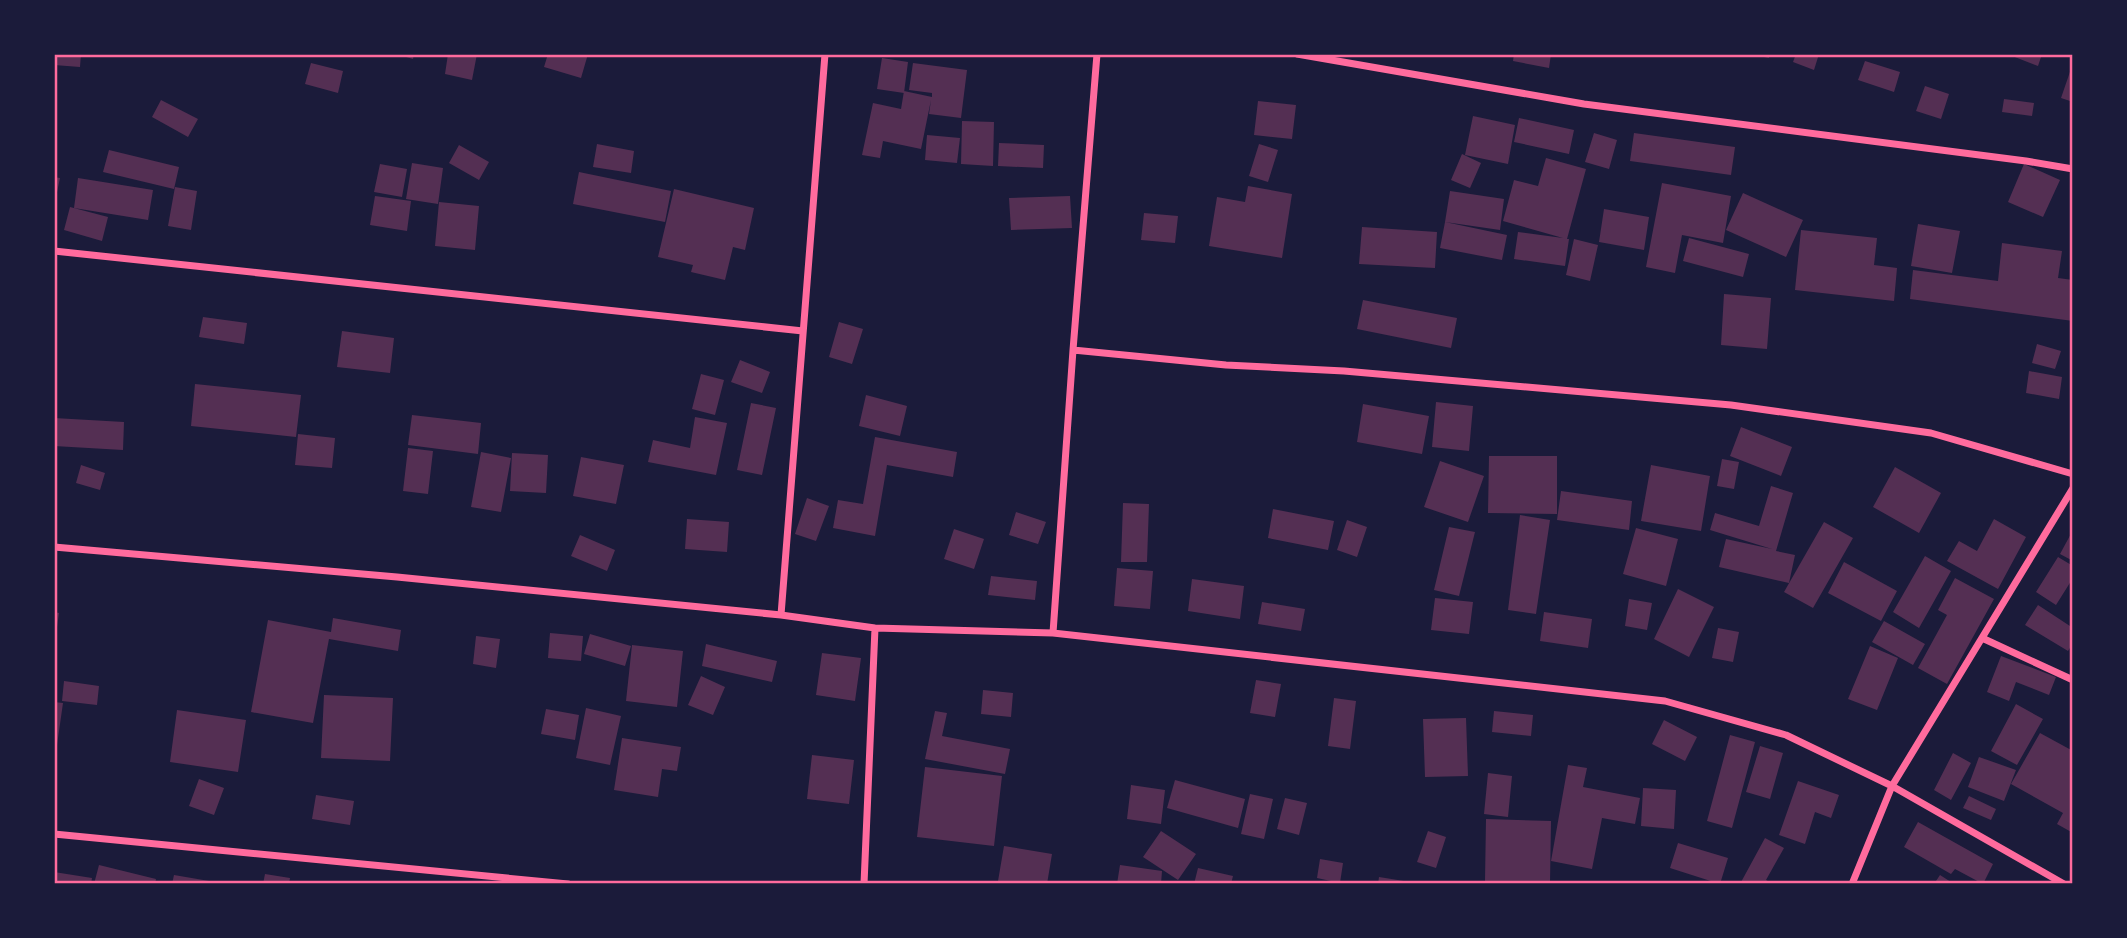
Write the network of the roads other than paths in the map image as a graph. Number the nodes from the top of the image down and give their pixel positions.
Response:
1 (825, 54) edge
2 (1097, 54) edge
3 (1297, 54) edge
4 (2073, 170) edge
5 (54, 251) edge
6 (803, 331) junction
7 (1073, 350) junction
8 (2073, 474) edge
9 (2073, 488) edge
10 (54, 547) edge
11 (781, 615) junction
12 (876, 628) junction
13 (1053, 633) junction
14 (1982, 638) junction
15 (2073, 680) edge
16 (1892, 786) junction
17 (54, 834) edge
18 (568, 884) edge
19 (864, 884) edge
20 (1852, 884) edge
21 (2064, 884) edge

1 - 6 street
2 - 7 street
3 - 4 street
5 - 6 street
6 - 11 street
7 - 8 street
7 - 13 street
9 - 14 street
10 - 11 street
11 - 12 street
12 - 13 street
12 - 19 street
13 - 16 street
14 - 15 street
14 - 16 street
16 - 20 street
16 - 21 street
17 - 18 street

